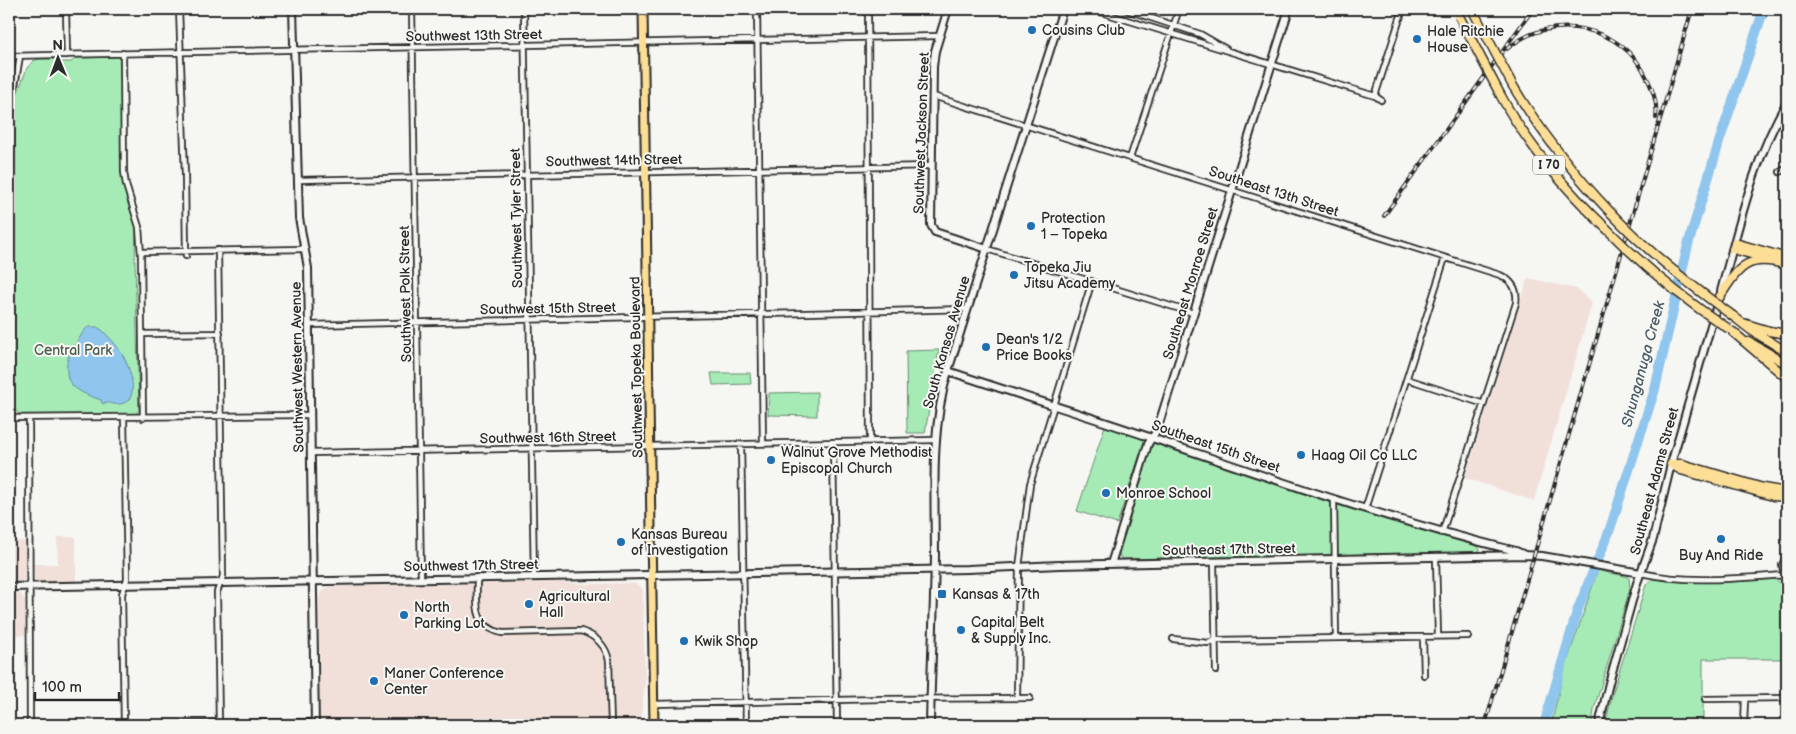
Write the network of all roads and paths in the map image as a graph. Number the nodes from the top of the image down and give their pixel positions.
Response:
1 (66, 9) edge
2 (179, 9) edge
3 (293, 9) edge
4 (412, 9) edge
5 (524, 9) edge
6 (643, 9) edge
7 (757, 9) edge
8 (868, 9) edge
9 (948, 9) edge
10 (1063, 9) edge
11 (1091, 9) edge
12 (1124, 9) edge
13 (1179, 9) edge
14 (1289, 9) edge
15 (1403, 9) edge
16 (1472, 9) edge
17 (1457, 13) edge
18 (1174, 24) junction
19 (1170, 34) junction
20 (939, 36) junction
21 (868, 38) junction
22 (758, 40) junction
23 (643, 43) junction
24 (524, 45) junction
25 (412, 48) junction
26 (294, 50) junction
27 (1227, 50) junction
28 (181, 52) junction
29 (123, 53) junction
30 (67, 55) junction
31 (9, 56) edge
32 (20, 56) junction
33 (1271, 64) junction
34 (933, 96) junction
35 (1374, 96) junction
36 (9, 97) edge
37 (1381, 100) dead end
38 (1787, 102) edge
39 (1026, 125) junction
40 (1130, 158) junction
41 (931, 166) junction
42 (869, 167) junction
43 (1787, 168) edge
44 (760, 170) junction
45 (645, 172) junction
46 (1780, 172) dead end
47 (526, 175) junction
48 (414, 177) junction
49 (298, 180) junction
50 (1232, 190) junction
51 (1734, 246) junction
52 (305, 249) junction
53 (987, 249) junction
54 (218, 250) junction
55 (141, 252) junction
56 (186, 253) junction
57 (1445, 258) junction
58 (1787, 258) edge
59 (1773, 261) junction
60 (1787, 265) edge
61 (1092, 281) junction
62 (1719, 298) junction
63 (968, 309) junction
64 (870, 312) junction
65 (762, 314) junction
66 (1193, 314) junction
67 (648, 317) junction
68 (529, 319) junction
69 (417, 322) junction
70 (1740, 322) junction
71 (309, 324) junction
72 (1731, 331) junction
73 (220, 333) junction
74 (142, 334) junction
75 (1787, 334) edge
76 (1787, 352) edge
77 (1787, 364) edge
78 (948, 371) junction
79 (1787, 378) edge
80 (1407, 379) junction
81 (1484, 404) junction
82 (1053, 405) junction
83 (310, 415) junction
84 (221, 416) junction
85 (9, 418) edge
86 (29, 418) junction
87 (124, 418) junction
88 (143, 418) junction
89 (1152, 438) junction
90 (935, 440) junction
91 (870, 441) junction
92 (833, 442) junction
93 (764, 443) junction
94 (740, 444) junction
95 (650, 446) junction
96 (531, 448) junction
97 (419, 451) junction
98 (311, 453) junction
99 (1671, 464) junction
100 (1787, 492) edge
101 (1787, 497) edge
102 (1334, 500) junction
103 (1365, 510) junction
104 (1442, 533) junction
105 (1476, 542) junction
106 (1525, 555) junction
107 (1787, 555) edge
108 (1486, 556) junction
109 (1436, 558) junction
110 (1335, 559) junction
111 (1214, 562) junction
112 (1111, 564) junction
113 (1019, 567) junction
114 (934, 568) junction
115 (834, 570) junction
116 (743, 572) junction
117 (1641, 573) junction
118 (652, 574) junction
119 (1785, 575) edge
120 (534, 576) junction
121 (478, 577) junction
122 (421, 578) junction
123 (313, 581) junction
124 (220, 582) junction
125 (124, 584) junction
126 (29, 586) junction
127 (9, 587) edge
128 (1787, 592) edge
129 (1438, 636) junction
130 (1468, 636) dead end
131 (1423, 637) junction
132 (1336, 638) junction
133 (1173, 639) dead end
134 (1215, 640) junction
135 (1216, 670) dead end
136 (1424, 675) dead end
137 (1017, 696) junction
138 (930, 698) junction
139 (1030, 698) dead end
140 (1787, 698) edge
141 (1705, 699) dead end
142 (1745, 699) junction
143 (836, 700) junction
144 (745, 702) junction
145 (654, 704) junction
146 (219, 724) edge
147 (315, 724) edge
148 (30, 725) edge
149 (86, 725) edge
150 (124, 725) edge
151 (611, 725) edge
152 (654, 725) edge
153 (746, 725) edge
154 (837, 725) edge
155 (930, 725) edge
156 (1599, 725) edge
157 (1744, 725) edge

1 - 30 street
2 - 28 street
3 - 26 street, Southwest Western Avenue
4 - 25 street, Southwest Polk Street
5 - 24 street, Southwest Tyler Street
6 - 23 main road, Southwest Topeka Boulevard
7 - 22 street
8 - 21 street
9 - 20 street, Southwest Jackson Street
10 - 39 street, South Kansas Avenue
11 - 19 street
12 - 18 street
13 - 18 street
14 - 33 street, Southeast Monroe Street
15 - 35 street
16 - 70 highway, I 70, bridge
17 - 72 highway, I 70, bridge
18 - 19 street
18 - 27 street
19 - 27 street
19 - 40 street
20 - 21 street, Southwest 13th Street
20 - 34 street, Southwest Jackson Street
21 - 22 street, Southwest 13th Street
21 - 42 street
22 - 23 street, Southwest 13th Street
22 - 44 street
23 - 24 street, Southwest 13th Street
23 - 45 main road, Southwest Topeka Boulevard
24 - 25 street, Southwest 13th Street
24 - 47 street, Southwest Tyler Street
25 - 26 street, Southwest 13th Street
25 - 48 street, Southwest Polk Street
26 - 28 street, Southwest 13th Street
26 - 49 street, Southwest Western Avenue
27 - 33 street
28 - 29 street, Southwest 13th Street
28 - 56 street
29 - 30 street, Southwest 13th Street
29 - 55 street
30 - 32 street, Southwest 13th Street
31 - 32 street, Southwest 13th Street
32 - 36 street
33 - 35 street
33 - 50 street, Southeast Monroe Street
34 - 39 street
34 - 41 street, Southwest Jackson Street
35 - 37 street
38 - 51 street, Southeast Adams Street
39 - 40 street, Southeast 13th Street
39 - 53 street, South Kansas Avenue
40 - 50 street, Southeast 13th Street
41 - 42 street, Southwest 14th Street
41 - 53 street, Southwest Jackson Street
42 - 44 street, Southwest 14th Street
42 - 64 street
43 - 46 street
44 - 45 street, Southwest 14th Street
44 - 65 street
45 - 47 street, Southwest 14th Street
45 - 67 main road, Southwest Topeka Boulevard
47 - 48 street, Southwest 14th Street
47 - 68 street, Southwest Tyler Street
48 - 49 street, Southwest 14th Street
48 - 69 street, Southwest Polk Street
49 - 52 street, Southwest Western Avenue
50 - 57 street, Southeast 13th Street
50 - 66 street, Southeast Monroe Street
51 - 58 highway
51 - 59 highway
51 - 62 street, Southeast Adams Street
52 - 54 street
52 - 71 street, Southwest Western Avenue
53 - 61 street
53 - 63 street, South Kansas Avenue
54 - 56 street
54 - 73 street
55 - 56 street
55 - 74 street
57 - 80 street
57 - 81 street, Southeast 13th Street
59 - 60 highway
59 - 62 highway
61 - 66 street
61 - 82 street
62 - 99 street, Southeast Adams Street
63 - 64 street, Southwest 15th Street
63 - 78 street, South Kansas Avenue
64 - 65 street, Southwest 15th Street
64 - 91 street
65 - 67 street, Southwest 15th Street
65 - 93 street
66 - 89 street, Southeast Monroe Street
67 - 68 street, Southwest 15th Street
67 - 95 main road, Southwest Topeka Boulevard
68 - 69 street, Southwest 15th Street
68 - 96 street, Southwest Tyler Street
69 - 71 street, Southwest 15th Street
69 - 97 street, Southwest Polk Street
70 - 75 highway
70 - 76 highway, I 70
71 - 83 street, Southwest Western Avenue
72 - 77 highway, I 70
72 - 79 highway
73 - 74 street
73 - 84 street
74 - 88 street
78 - 82 street, Southeast 15th Street
78 - 90 street, South Kansas Avenue
80 - 81 street
80 - 103 street
81 - 104 street
82 - 89 street, Southeast 15th Street
82 - 113 street
83 - 84 street
83 - 98 street, Southwest Western Avenue
84 - 88 street
84 - 124 street
85 - 86 street
86 - 87 street
86 - 126 street
87 - 88 street
87 - 125 street
89 - 102 street, Southeast 15th Street
89 - 112 street, Southeast Monroe Street
90 - 91 street, Southwest 16th Street
90 - 114 street, South Kansas Avenue
91 - 92 street, Southwest 16th Street
92 - 93 street, Southwest 16th Street
92 - 115 street
93 - 94 street, Southwest 16th Street
94 - 95 street, Southwest 16th Street
94 - 116 street
95 - 96 street, Southwest 16th Street
95 - 118 main road, Southwest Topeka Boulevard
96 - 97 street, Southwest 16th Street
96 - 120 street, Southwest Tyler Street
97 - 98 street, Southwest 16th Street
97 - 122 street, Southwest Polk Street
98 - 123 street, Southwest Western Avenue
99 - 100 highway
99 - 101 highway
99 - 117 street, Southeast Adams Street
102 - 103 street, Southeast 15th Street
102 - 110 street
103 - 104 street, Southeast 15th Street
104 - 105 street, Southeast 15th Street
105 - 106 street, Southeast 15th Street
105 - 108 street
106 - 108 street, Southeast 17th Street
106 - 117 street, Southeast 15th Street
107 - 119 street
108 - 109 street, Southeast 17th Street
109 - 110 street, Southeast 17th Street
109 - 129 street
110 - 111 street, Southeast 17th Street
110 - 132 street
111 - 112 street, Southeast 17th Street
111 - 134 street
112 - 113 street, Southeast 17th Street
113 - 114 street, Southeast 17th Street
113 - 137 street
114 - 115 street, Southwest 17th Street
114 - 138 street, South Kansas Avenue
115 - 116 street, Southwest 17th Street
115 - 143 street
116 - 118 street, Southwest 17th Street
116 - 144 street
117 - 119 street, Southeast 15th Street
117 - 156 street, Southeast Adams Street
118 - 120 street, Southwest 17th Street
118 - 145 main road, Southwest Topeka Boulevard
119 - 128 street
120 - 121 street, Southwest 17th Street
121 - 122 street, Southwest 17th Street
121 - 151 street
122 - 123 street, Southwest 17th Street
123 - 124 street, Southwest 17th Street
123 - 147 street, Southwest Western Avenue
124 - 125 street, Southwest 17th Street
124 - 146 street
125 - 126 street, Southwest 17th Street
125 - 150 street
126 - 127 street, Southwest 17th Street
126 - 148 street
129 - 130 street
129 - 131 street
131 - 132 street
131 - 136 street
132 - 134 street
133 - 134 street
134 - 135 street
137 - 138 street
137 - 139 street
138 - 143 street
138 - 155 street, South Kansas Avenue
140 - 142 street
141 - 142 street
142 - 157 street
143 - 144 street
143 - 154 street
144 - 145 street
144 - 153 street
145 - 152 main road, Southwest Topeka Boulevard
146 - 147 street
146 - 150 street
149 - 150 street

